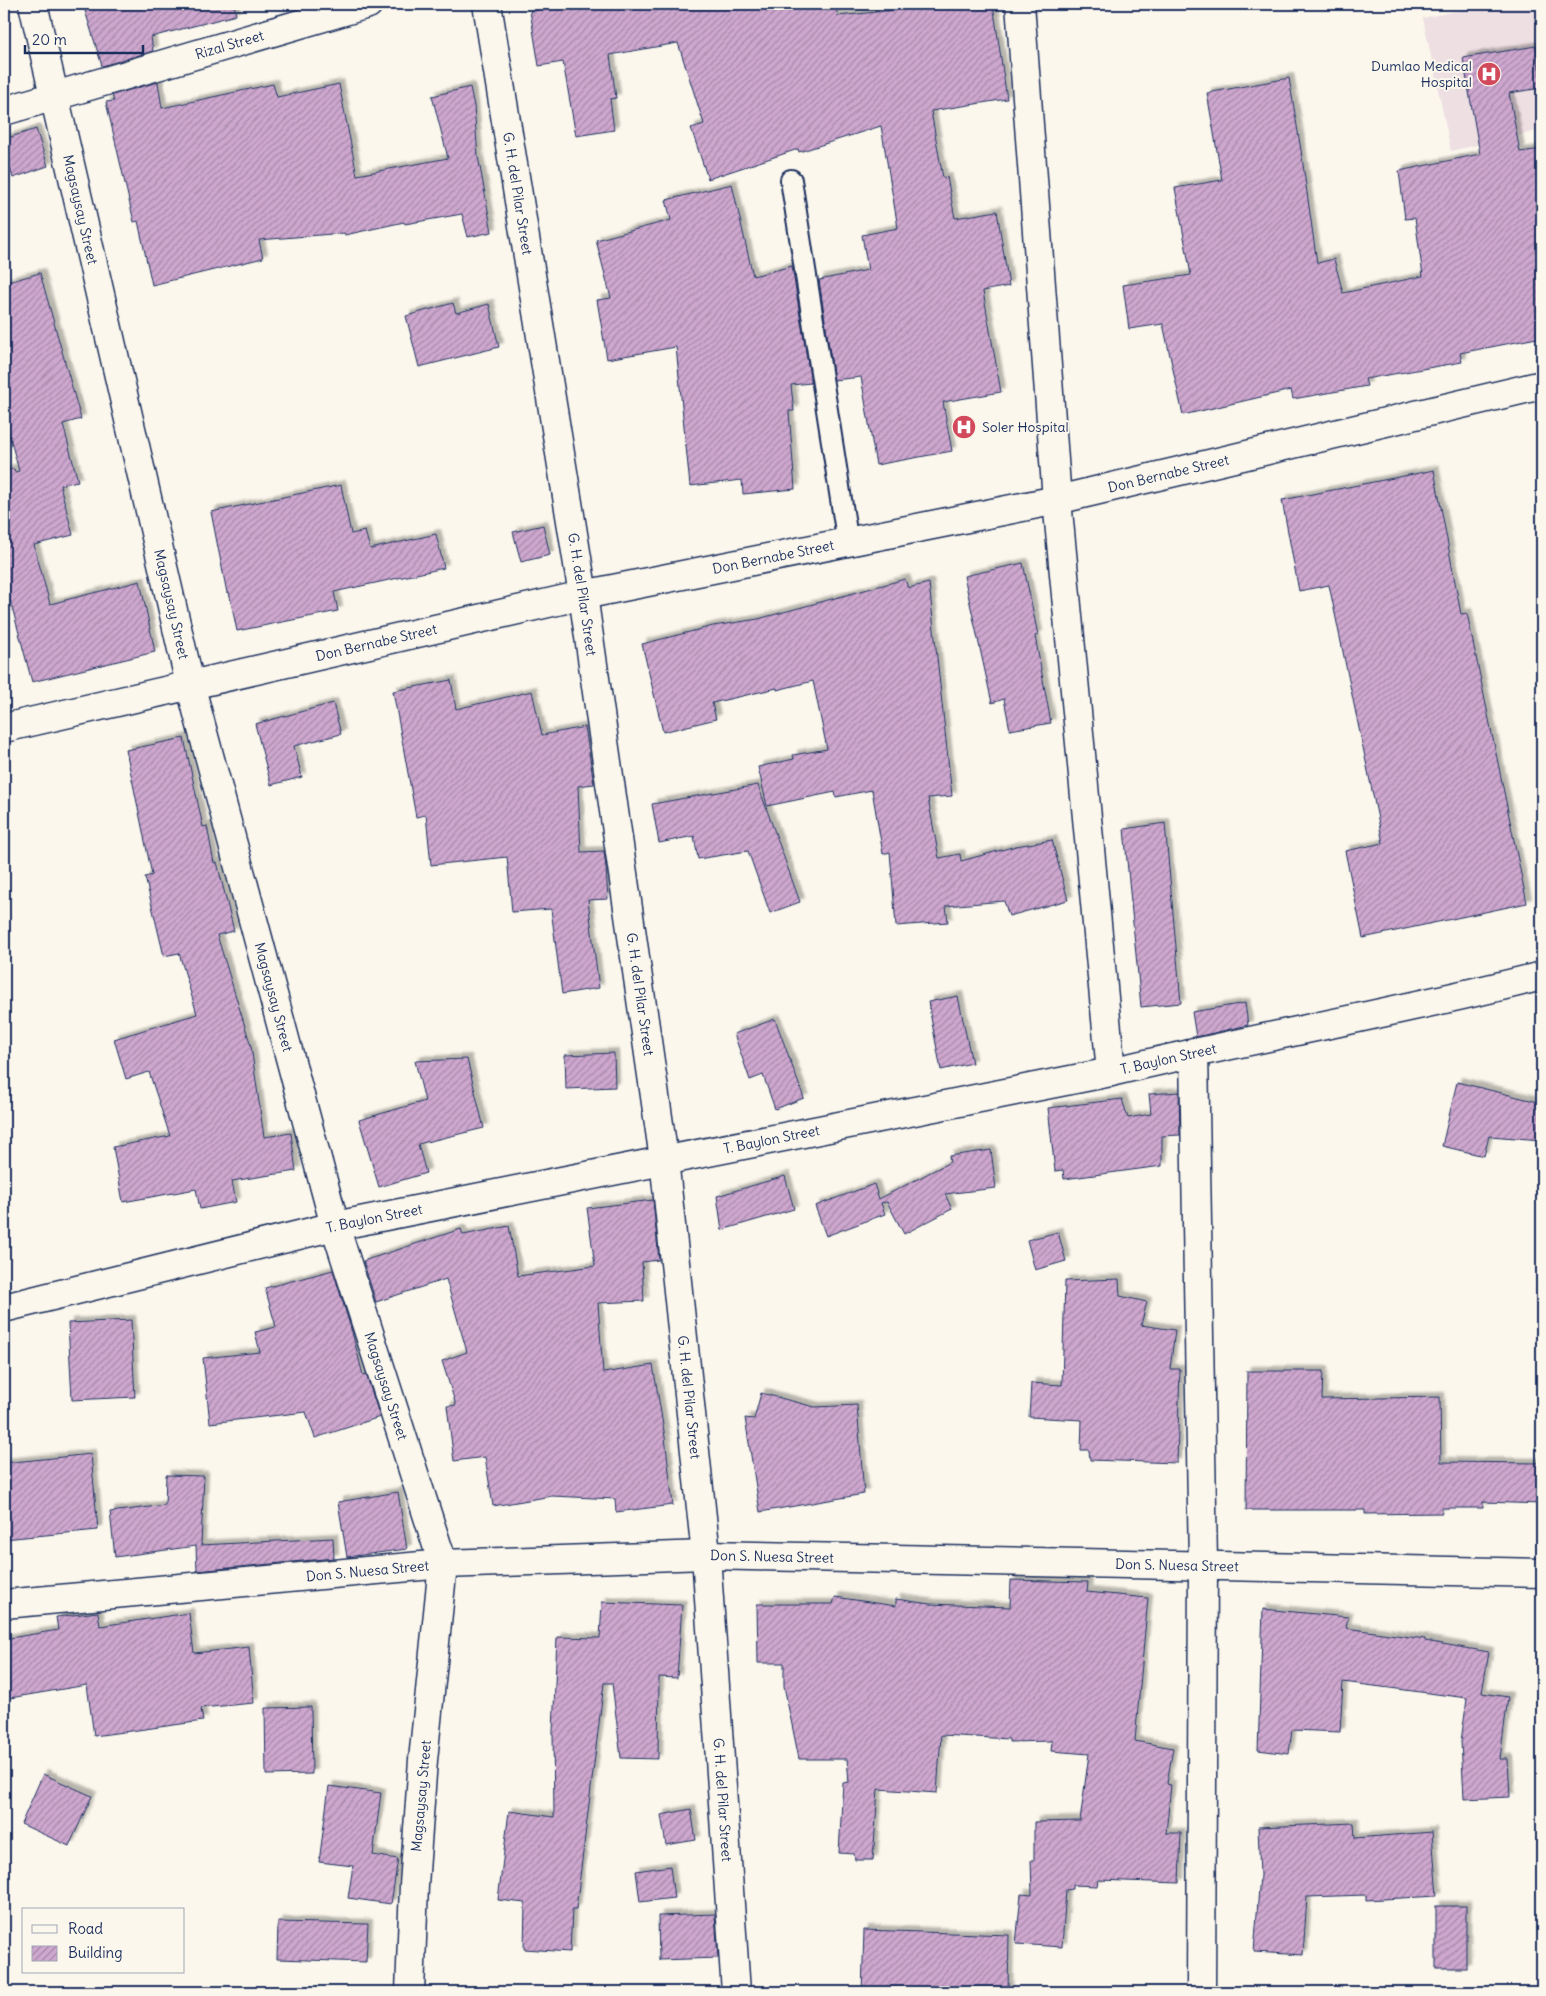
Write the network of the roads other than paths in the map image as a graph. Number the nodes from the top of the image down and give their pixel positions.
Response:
1 (33, 4) edge
2 (368, 4) edge
3 (487, 4) edge
4 (1020, 4) edge
5 (56, 95) junction
6 (4, 111) edge
7 (791, 180) dead end
8 (1542, 386) edge
9 (1057, 500) junction
10 (848, 544) junction
11 (582, 596) junction
12 (190, 684) junction
13 (4, 728) edge
14 (1542, 976) edge
15 (1194, 1052) junction
16 (1111, 1072) junction
17 (664, 1159) junction
18 (335, 1226) junction
19 (4, 1308) edge
20 (706, 1555) junction
21 (443, 1564) junction
22 (1203, 1564) junction
23 (1542, 1573) edge
24 (4, 1604) edge
25 (410, 1992) edge
26 (736, 1992) edge
27 (1201, 1992) edge

1 - 5 street, Magsaysay Street
2 - 5 street, Rizal Street
3 - 11 street, G. H. del Pilar Street
4 - 9 street
5 - 6 street, Rizal Street
5 - 12 street, Magsaysay Street
7 - 10 lane
8 - 9 street, Don Bernabe Street
9 - 10 street, Don Bernabe Street
9 - 16 street
10 - 11 street, Don Bernabe Street
11 - 12 street, Don Bernabe Street
11 - 17 street, G. H. del Pilar Street
12 - 13 street, Don Bernabe Street
12 - 18 street, Magsaysay Street
14 - 15 street, T. Baylon Street
15 - 16 street, T. Baylon Street
15 - 22 street
16 - 17 street, T. Baylon Street
17 - 18 street, T. Baylon Street
17 - 20 street, G. H. del Pilar Street
18 - 19 street, T. Baylon Street
18 - 21 street, Magsaysay Street
20 - 21 street, Don S. Nuesa Street
20 - 22 street, Don S. Nuesa Street
20 - 26 street, G. H. del Pilar Street
21 - 24 street, Don S. Nuesa Street
21 - 25 street, Magsaysay Street
22 - 23 street, Don S. Nuesa Street
22 - 27 street

